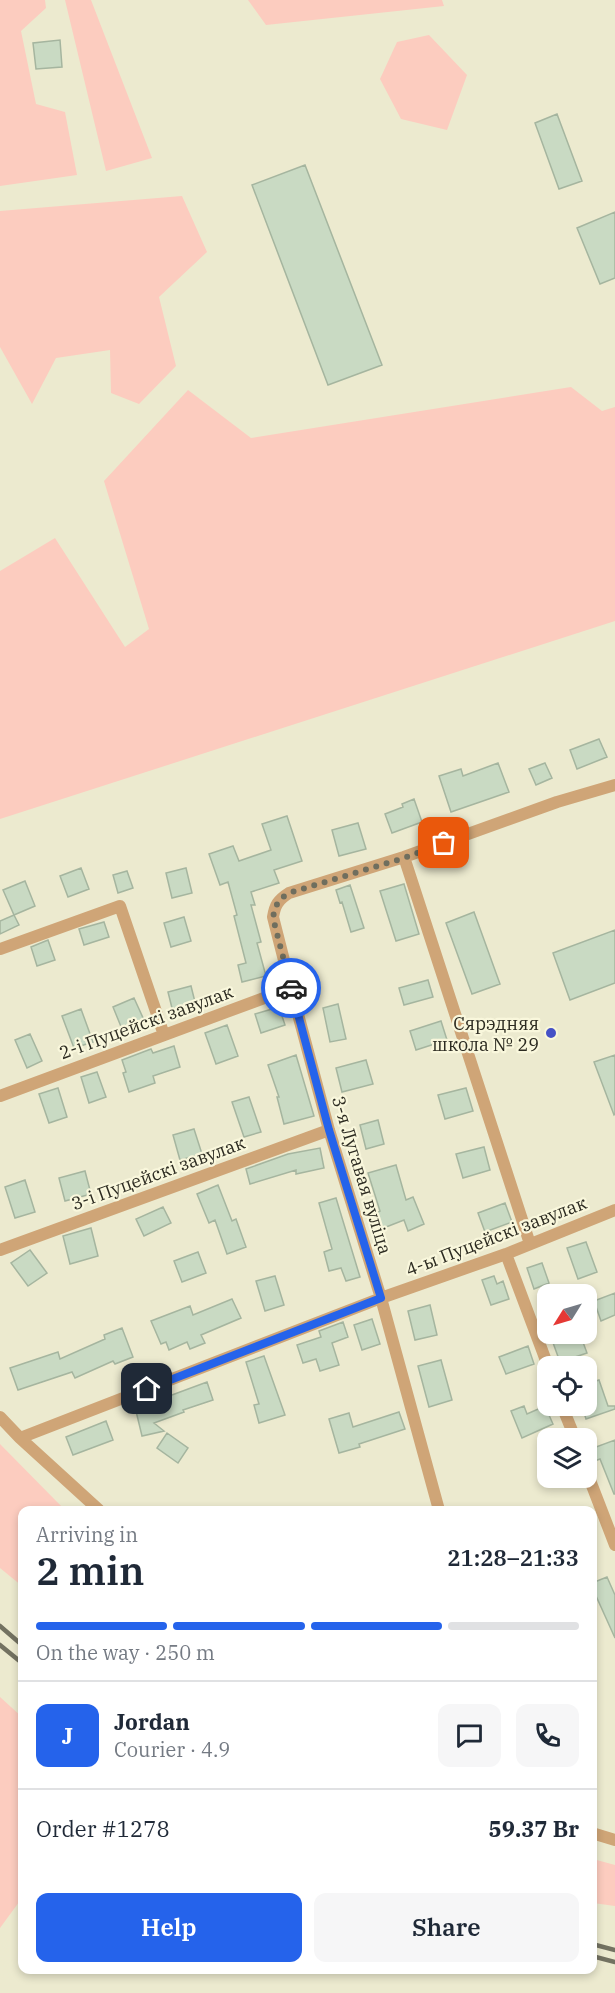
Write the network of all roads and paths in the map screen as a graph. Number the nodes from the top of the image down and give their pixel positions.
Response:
1 (615, 785) edge
2 (404, 858) junction
3 (0, 949) edge
4 (291, 988) junction
5 (164, 1035) junction
6 (0, 1096) edge
7 (329, 1130) junction
8 (615, 1210) edge
9 (531, 1244) junction
10 (0, 1250) edge
11 (506, 1254) junction
12 (381, 1298) junction
13 (544, 1356) edge
14 (0, 1417) edge
15 (20, 1438) junction
16 (593, 1488) edge
17 (95, 1506) edge
18 (438, 1506) edge
19 (615, 1545) edge
20 (597, 1835) edge
21 (615, 1840) edge

1 - 2 street
2 - 4 street
2 - 9 street
3 - 5 street
4 - 5 street, 2-і Пуцейскі завулак
4 - 7 street, 3-я Лугавая вуліца
5 - 6 street, 2-і Пуцейскі завулак
7 - 10 street, 3-і Пуцейскі завулак
7 - 12 street, 3-я Лугавая вуліца
8 - 9 street, 4-ы Пуцейскі завулак
9 - 11 street, 4-ы Пуцейскі завулак
11 - 12 street, 4-ы Пуцейскі завулак
11 - 13 street
12 - 15 street, 4-ы Пуцейскі завулак
12 - 18 street, 3-я Лугавая вуліца
14 - 15 street
15 - 17 street
16 - 19 street
20 - 21 street

